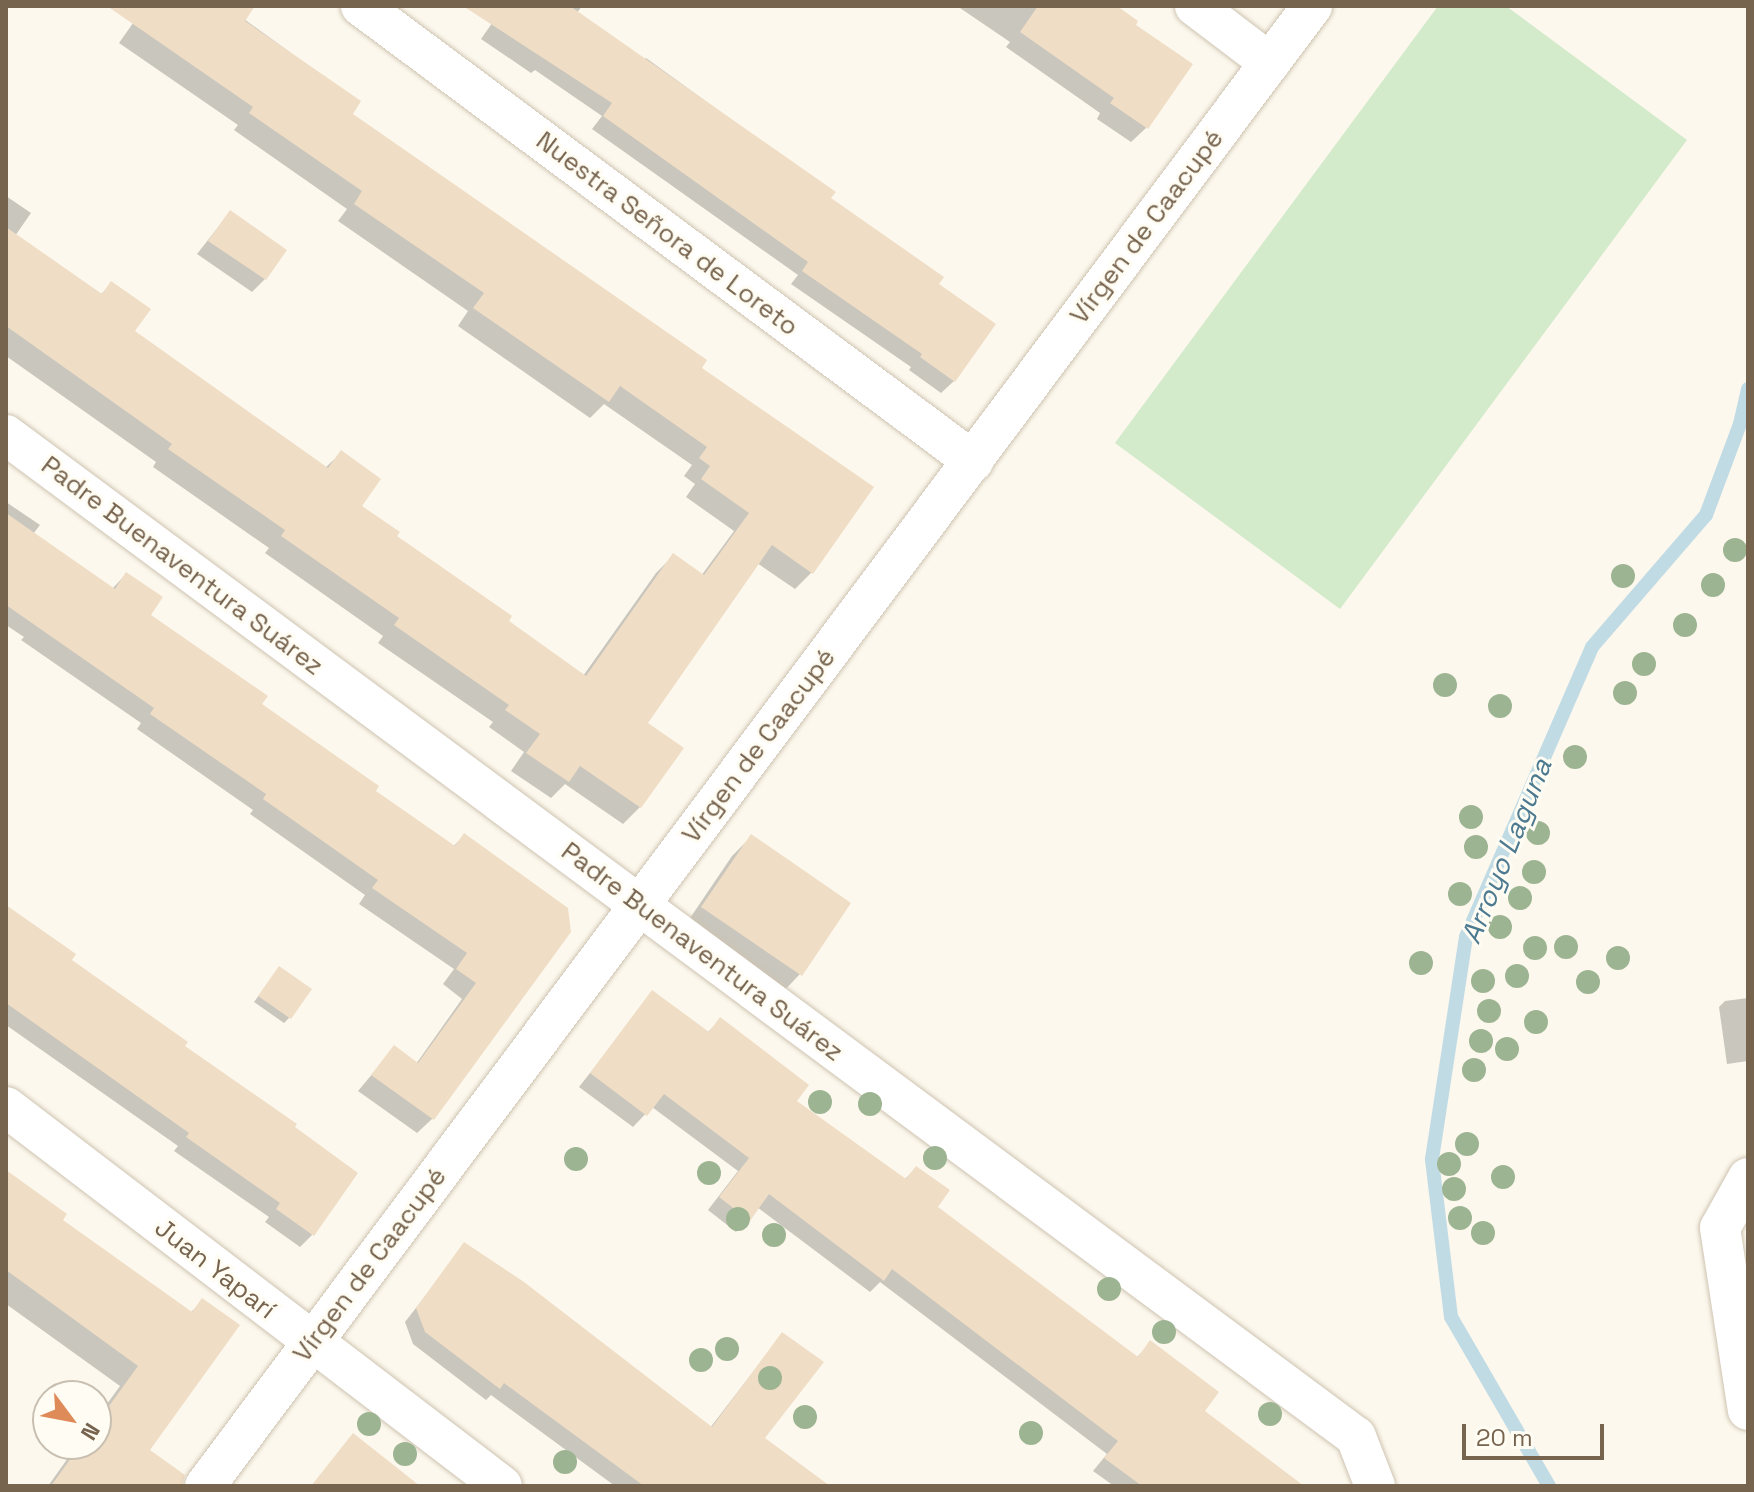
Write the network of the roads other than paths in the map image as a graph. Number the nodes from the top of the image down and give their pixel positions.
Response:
1 (361, 6) edge
2 (1195, 6) edge
3 (1312, 6) edge
4 (1270, 63) junction
5 (6, 435) edge
6 (973, 461) junction
7 (639, 906) junction
8 (6, 1107) edge
9 (1748, 1178) edge
10 (312, 1343) junction
11 (1748, 1410) edge
12 (205, 1486) edge
13 (502, 1486) edge
14 (1375, 1486) edge

1 - 6 street, Nuestra Señora de Loreto
2 - 4 street
3 - 4 street, Vírgen de Caacupé
4 - 6 street, Vírgen de Caacupé
5 - 7 street, Padre Buenaventura Suárez
6 - 7 street, Vírgen de Caacupé
7 - 10 street, Vírgen de Caacupé
7 - 14 street, Padre Buenaventura Suárez
8 - 10 street, Juan Yaparí
9 - 11 street
10 - 12 street, Vírgen de Caacupé
10 - 13 street, Juan Yaparí

